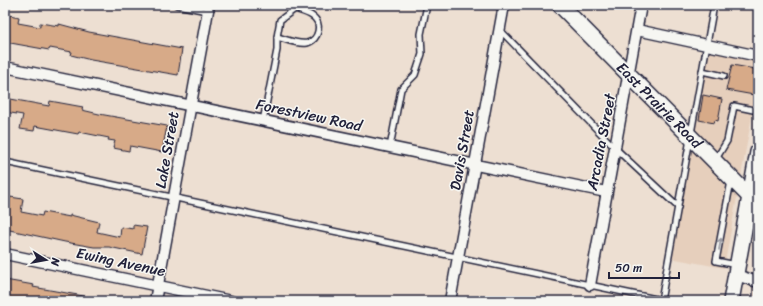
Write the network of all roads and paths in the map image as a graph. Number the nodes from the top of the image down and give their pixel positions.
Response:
1 (177, 5) edge
2 (427, 5) edge
3 (504, 5) edge
4 (560, 5) edge
5 (641, 5) edge
6 (714, 5) edge
7 (295, 7) edge
8 (208, 8) edge
9 (500, 29) junction
10 (637, 30) junction
11 (277, 37) junction
12 (707, 45) junction
13 (758, 56) edge
14 (5, 67) edge
15 (702, 71) junction
16 (629, 74) junction
17 (724, 76) dead end
18 (190, 106) junction
19 (758, 111) edge
20 (263, 121) junction
21 (690, 137) junction
22 (390, 147) junction
23 (615, 148) junction
24 (758, 152) edge
25 (5, 162) edge
26 (715, 162) junction
27 (475, 165) junction
28 (731, 178) junction
29 (606, 192) junction
30 (174, 197) junction
31 (754, 201) edge
32 (678, 206) junction
33 (5, 254) edge
34 (458, 258) junction
35 (737, 270) junction
36 (758, 282) edge
37 (158, 285) junction
38 (590, 285) junction
39 (155, 301) edge
40 (231, 301) edge
41 (450, 301) edge
42 (661, 301) edge
43 (731, 301) edge

1 - 8 lane
2 - 22 lane
3 - 9 street, Davis Street
4 - 16 street, East Prairie Road
5 - 10 street, Arcadia Street
6 - 12 lane
7 - 11 lane
7 - 11 lane
8 - 18 street, Lake Street
9 - 23 lane
9 - 27 street, Davis Street
10 - 12 street
10 - 16 street, Arcadia Street
11 - 20 lane
12 - 13 street
12 - 15 lane
14 - 18 street, Forestview Road
15 - 17 lane
15 - 21 lane
16 - 21 street, East Prairie Road
16 - 23 street, Arcadia Street
18 - 20 street, Forestview Road
18 - 30 street, Lake Street
19 - 26 lane
20 - 22 street, Forestview Road
21 - 26 street, East Prairie Road
21 - 32 lane
22 - 27 street, Forestview Road
23 - 29 street, Arcadia Street
23 - 32 lane
24 - 31 street
25 - 30 lane
26 - 28 street, East Prairie Road
27 - 29 street, Forestview Road
27 - 34 street, Davis Street
28 - 31 street, East Prairie Road
35 -> 28 lane
29 - 38 street, Arcadia Street
30 - 34 lane
30 - 37 street, Lake Street
31 - 35 street
32 - 42 lane
33 - 37 street, Ewing Avenue
34 - 38 lane
34 - 41 street, Davis Street
35 - 36 street
35 - 43 street
37 - 39 street, Lake Street
37 - 40 street, Ewing Avenue
38 - 42 lane

